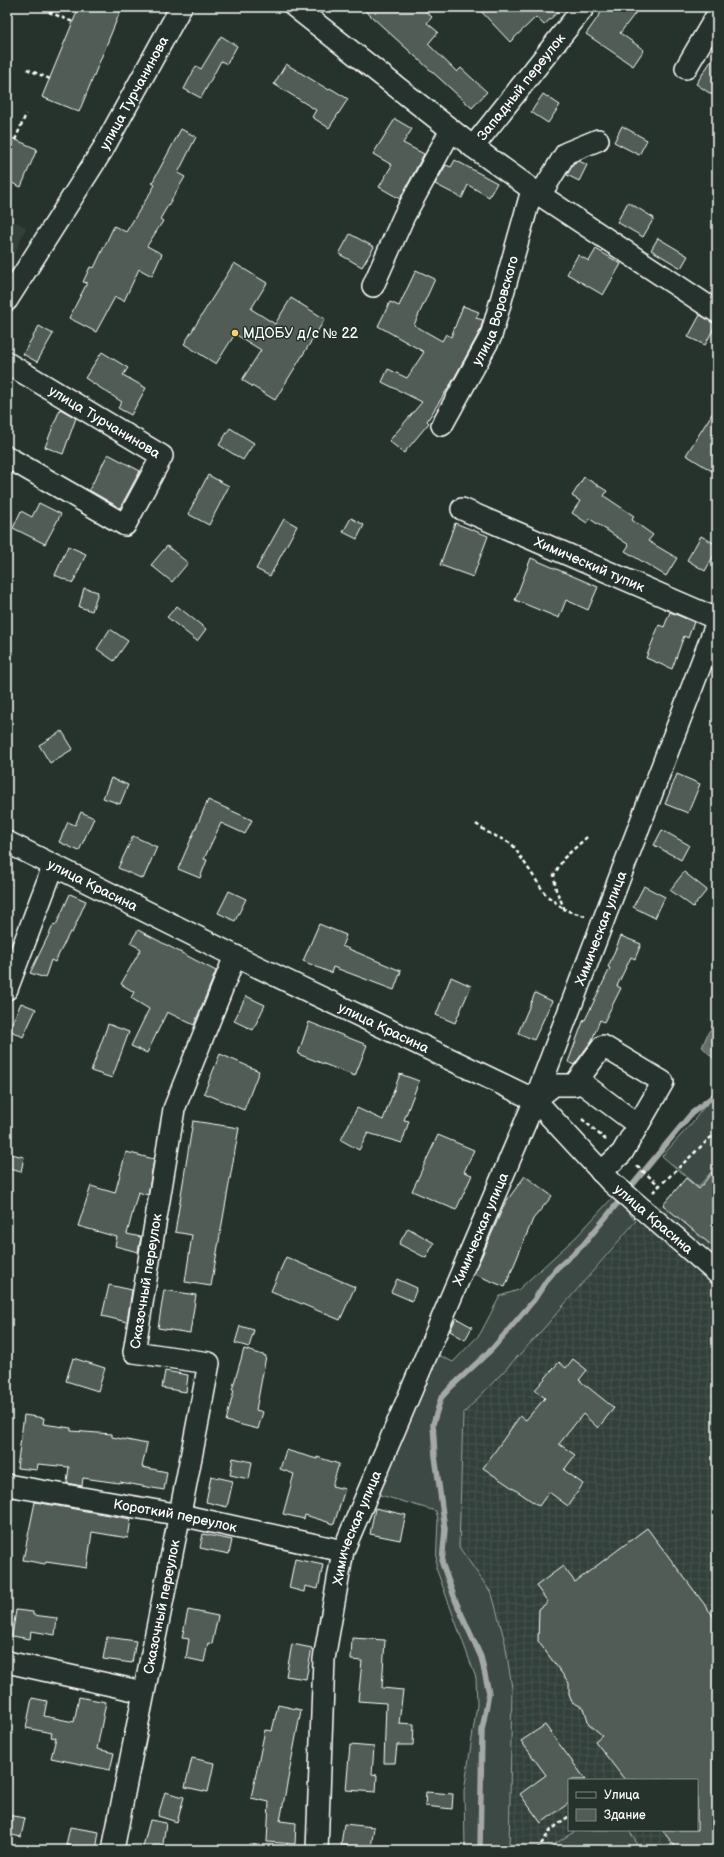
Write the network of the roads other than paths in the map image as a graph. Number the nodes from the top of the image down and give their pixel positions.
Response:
1 (181, 7) edge
2 (295, 7) edge
3 (584, 7) edge
4 (717, 15) edge
5 (686, 68) dead end
6 (451, 130) junction
7 (598, 140) dead end
8 (473, 147) junction
9 (536, 192) junction
10 (373, 286) dead end
11 (7, 300) edge
12 (717, 312) edge
13 (7, 363) edge
14 (442, 425) dead end
15 (7, 457) edge
16 (462, 509) dead end
17 (717, 620) edge
18 (7, 842) edge
19 (53, 866) junction
20 (235, 956) junction
21 (7, 989) edge
22 (578, 1080) junction
23 (535, 1100) junction
24 (638, 1124) junction
25 (606, 1177) junction
26 (717, 1273) edge
27 (7, 1485) edge
28 (181, 1515) junction
29 (343, 1551) junction
30 (7, 1662) edge
31 (143, 1692) junction
32 (113, 1850) edge
33 (318, 1850) edge

1 - 11 street, улица Турчанинова
2 - 6 street
3 - 8 street, Западный переулок
4 - 5 street
6 - 8 street
6 - 10 street
7 - 9 street
8 - 9 street
9 - 12 street
9 - 14 street, улица Воровского
13 - 15 street, улица Турчанинова
16 - 17 street, Химический тупик
17 - 23 street, Химическая улица
18 - 19 street, улица Красина
19 - 20 street, улица Красина
19 - 21 street
20 - 23 street, улица Красина
20 - 28 street, Сказочный переулок
22 - 23 street
22 - 24 street
22 - 24 street
23 - 25 street, улица Красина
23 - 29 street, Химическая улица
24 - 25 street
25 - 26 street, улица Красина
27 - 28 street, Короткий переулок
28 - 29 street, Короткий переулок
28 - 31 street, Сказочный переулок
29 - 33 street, Химическая улица
30 - 31 street, Сказочный переулок
31 - 32 street, Сказочный переулок

